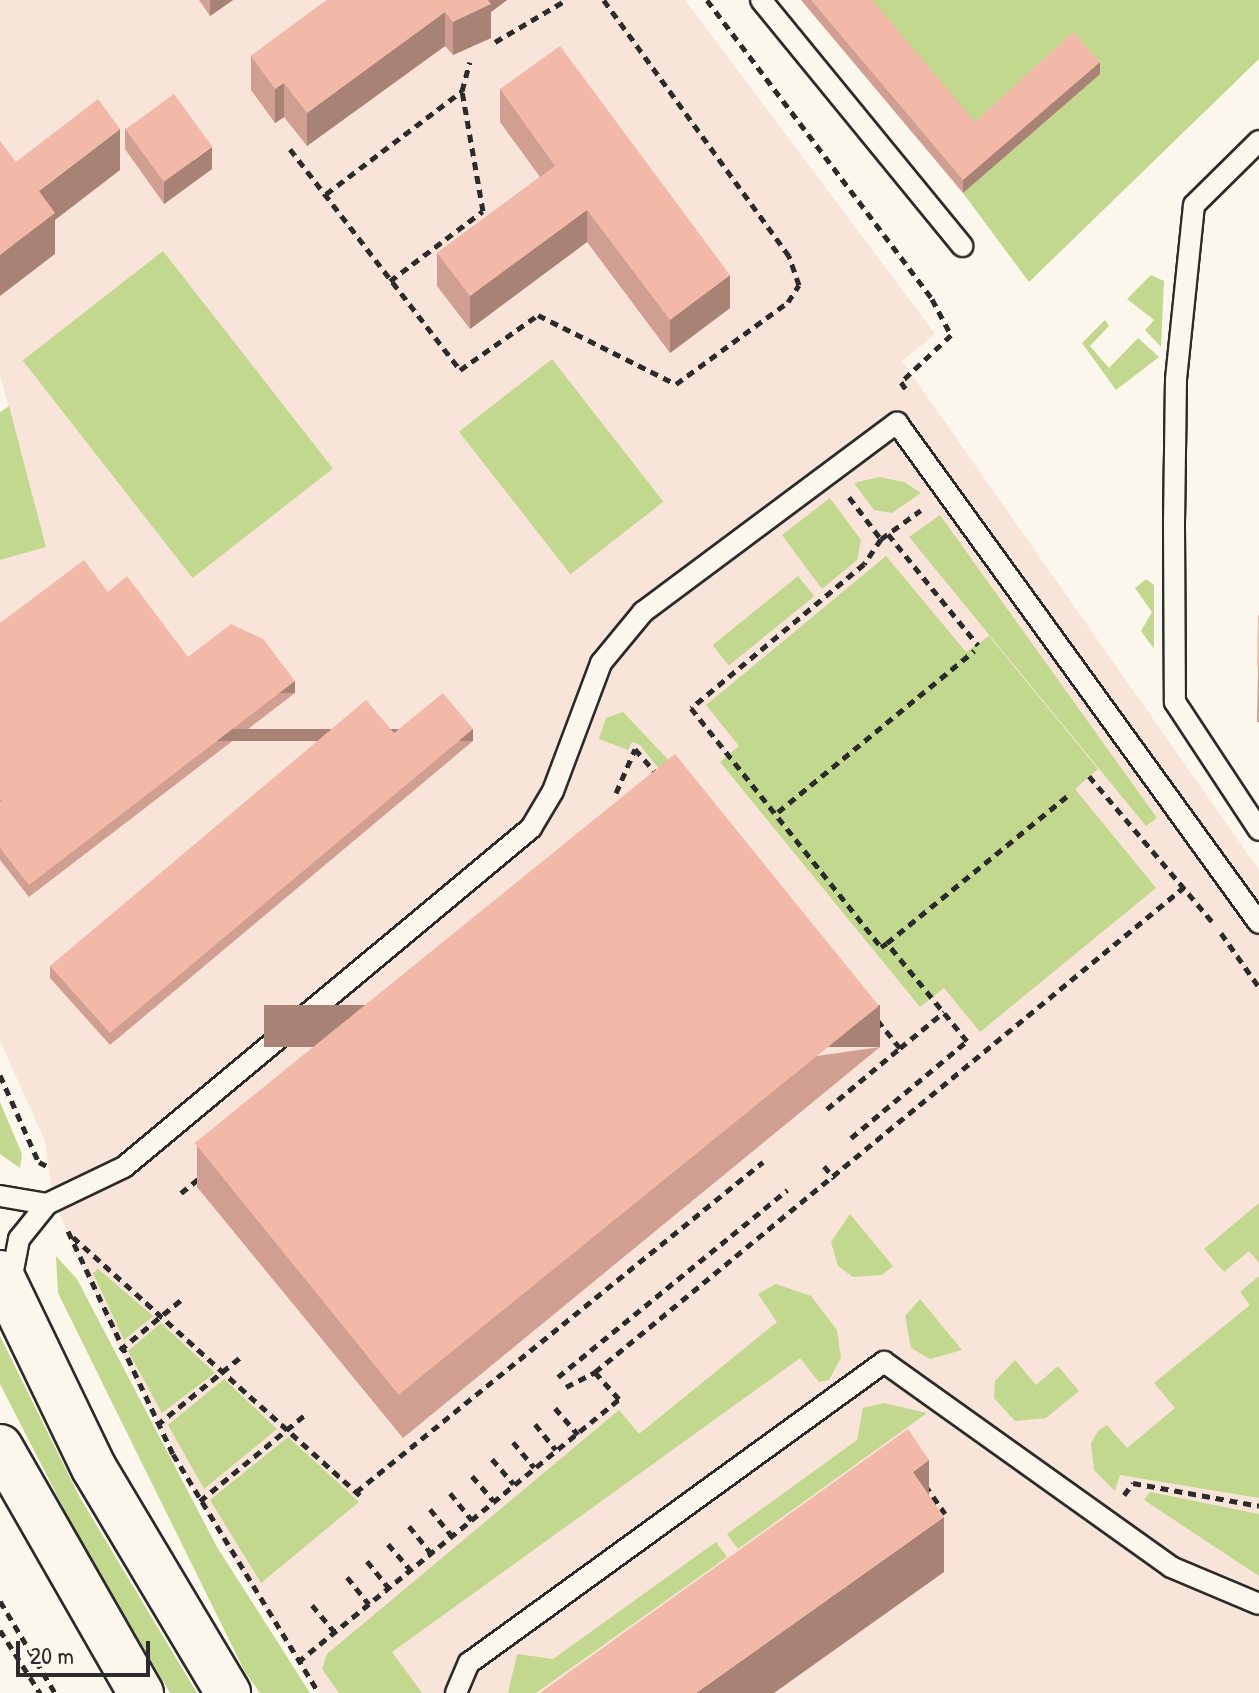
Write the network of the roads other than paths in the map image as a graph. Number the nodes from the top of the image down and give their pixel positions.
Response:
1 (761, 0) edge
2 (1259, 141) edge
3 (962, 246) dead end
4 (1259, 830) edge
5 (1259, 923) edge
6 (0, 1196) edge
7 (51, 1203) junction
8 (6, 1286) edge
9 (0, 1447) edge
10 (1259, 1604) edge
11 (141, 1693) edge
12 (228, 1693) edge
13 (456, 1693) edge

1 - 3 lane
2 - 4 lane
5 - 7 lane
6 - 7 lane
7 - 8 lane
8 - 12 main road
9 - 11 main road
10 - 13 lane

